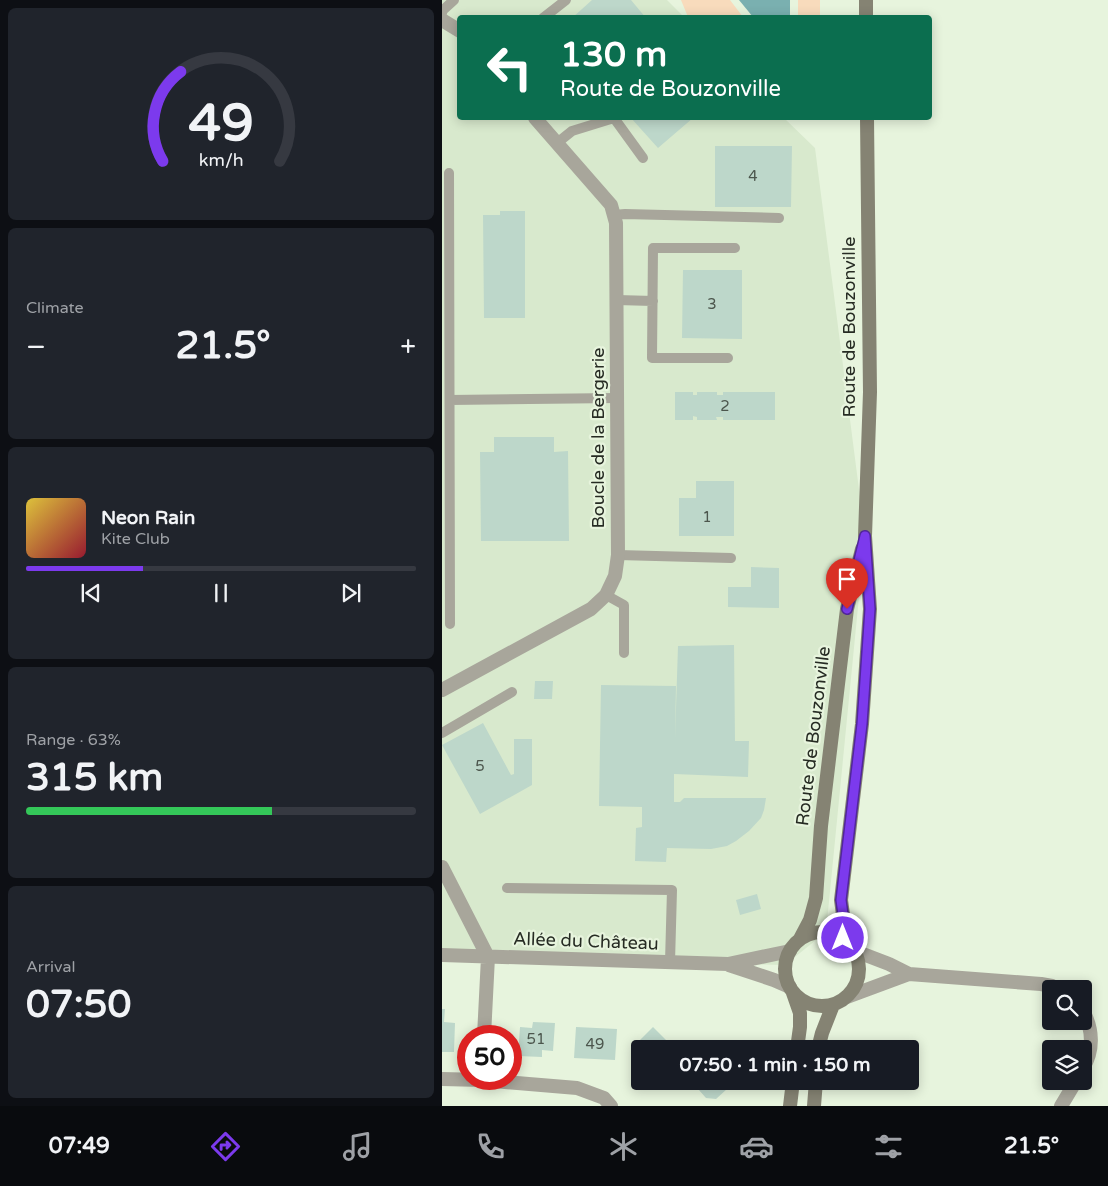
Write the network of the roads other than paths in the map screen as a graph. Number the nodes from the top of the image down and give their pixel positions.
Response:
1 (454, 0) edge
2 (566, 0) edge
3 (866, 0) edge
4 (442, 13) edge
5 (547, 15) edge
6 (866, 15) edge
7 (442, 20) edge
8 (457, 29) edge
9 (536, 120) edge
10 (608, 120) edge
11 (615, 120) edge
12 (867, 120) edge
13 (557, 143) junction
14 (643, 158) dead end
15 (449, 173) dead end
16 (614, 214) junction
17 (779, 218) dead end
18 (446, 247) edge
19 (735, 248) dead end
20 (617, 300) junction
21 (653, 301) junction
22 (728, 358) dead end
23 (617, 398) junction
24 (450, 400) junction
25 (865, 536) junction
26 (618, 555) junction
27 (731, 558) dead end
28 (606, 595) junction
29 (446, 602) edge
30 (450, 624) dead end
31 (624, 653) dead end
32 (442, 690) edge
33 (512, 692) dead end
34 (442, 734) edge
35 (442, 867) edge
36 (507, 888) dead end
37 (843, 938) junction
38 (800, 940) junction
39 (790, 951) junction
40 (854, 951) junction
41 (442, 955) edge
42 (488, 956) junction
43 (670, 962) junction
44 (728, 964) junction
45 (910, 974) junction
46 (1042, 984) edge
47 (792, 990) junction
48 (847, 997) junction
49 (833, 1004) junction
50 (485, 1025) edge
51 (798, 1040) edge
52 (820, 1040) edge
53 (442, 1079) edge
54 (457, 1079) edge
55 (522, 1083) edge
56 (792, 1090) edge
57 (815, 1090) edge
58 (1071, 1090) edge
59 (611, 1106) edge
60 (790, 1106) edge
61 (814, 1106) edge
62 (1061, 1106) edge

1 - 4 lane
2 - 5 lane
3 - 6 main road
7 - 8 street
9 - 13 street, Boucle de la Bergerie
10 - 13 lane
11 - 14 lane
12 - 25 main road, Route de Bouzonville
13 - 16 street, Boucle de la Bergerie
15 - 18 lane
16 - 17 lane
16 - 20 street, Boucle de la Bergerie
18 - 24 lane
19 - 21 lane
20 - 21 lane
20 - 23 street, Boucle de la Bergerie
21 - 22 lane
23 - 24 lane
23 - 26 street, Boucle de la Bergerie
24 - 29 lane
25 - 37 main road, Route de Bouzonville
25 - 38 main road, Route de Bouzonville
26 - 27 lane
26 - 28 street, Boucle de la Bergerie
28 - 31 lane
28 - 32 street, Boucle de la Bergerie
29 - 30 lane
33 - 34 lane
35 - 42 street
36 - 43 lane
37 - 38 main road
37 - 40 main road
38 - 39 main road
39 - 44 street, Allée du Château
39 - 47 main road
40 - 45 street
40 - 48 main road
41 - 42 street, Allée du Château
42 - 43 street, Allée du Château
42 - 50 street
43 - 44 street, Allée du Château
44 - 47 street, Allée du Château
45 - 46 street
45 - 48 street
47 - 49 main road
47 - 51 main road
48 - 49 main road
49 - 52 main road
53 - 54 street
55 - 59 street
56 - 60 main road
57 - 61 main road
58 - 62 street

